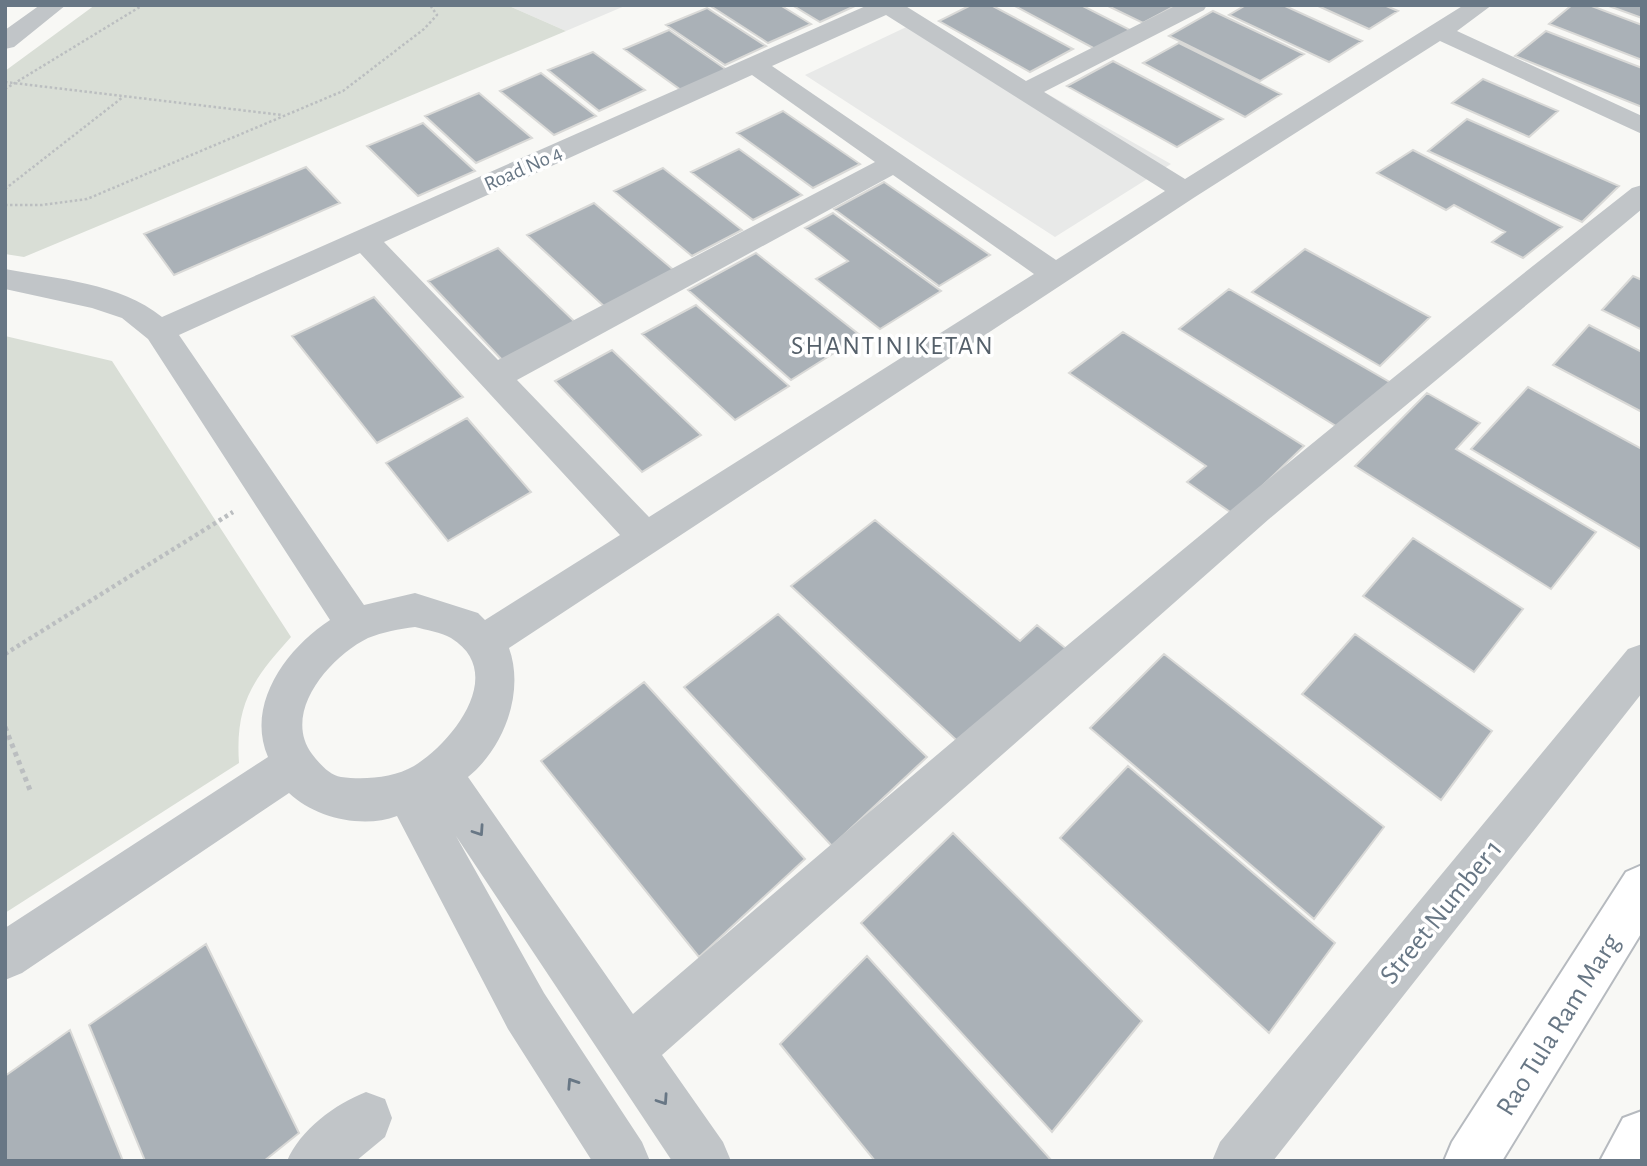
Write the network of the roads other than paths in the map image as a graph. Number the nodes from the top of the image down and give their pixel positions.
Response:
1 (55, 5) edge
2 (887, 5) edge
3 (1196, 5) edge
4 (1481, 5) edge
5 (1440, 32) junction
6 (5, 42) edge
7 (753, 65) junction
8 (1025, 91) junction
9 (1642, 126) edge
10 (895, 163) junction
11 (1185, 191) junction
12 (1642, 194) edge
13 (364, 239) junction
14 (1055, 274) junction
15 (5, 279) edge
16 (159, 331) junction
17 (494, 377) junction
18 (646, 538) junction
19 (355, 625) junction
20 (485, 642) junction
21 (1642, 662) edge
22 (292, 766) junction
23 (425, 783) junction
24 (1642, 888) edge
25 (5, 956) edge
26 (629, 1051) junction
27 (366, 1118) dead end
28 (1642, 1137) edge
29 (314, 1161) edge
30 (623, 1161) edge
31 (704, 1161) edge
32 (1239, 1161) edge
33 (1471, 1161) edge
34 (1627, 1161) edge

1 - 6 street
2 - 7 street, Road No 4
2 - 8 street
3 - 8 street
4 - 5 street
5 - 9 street
5 - 11 street
7 - 10 street
7 - 13 street, Road No 4
8 - 11 street
10 - 14 street
10 - 17 street
11 - 14 street
12 - 26 street
13 - 16 street, Road No 4
13 - 17 street
14 - 18 street
15 - 16 street
16 - 19 street
17 - 18 street
18 - 20 street
19 - 20 street
19 - 22 street
20 - 23 street
21 - 32 street, Street Number 1
22 - 23 street
22 - 25 street
23 -> 26 street
30 -> 23 street
24 - 33 main road, Rao Tula Ram Marg
26 -> 31 street
27 - 29 street
28 - 34 main road

